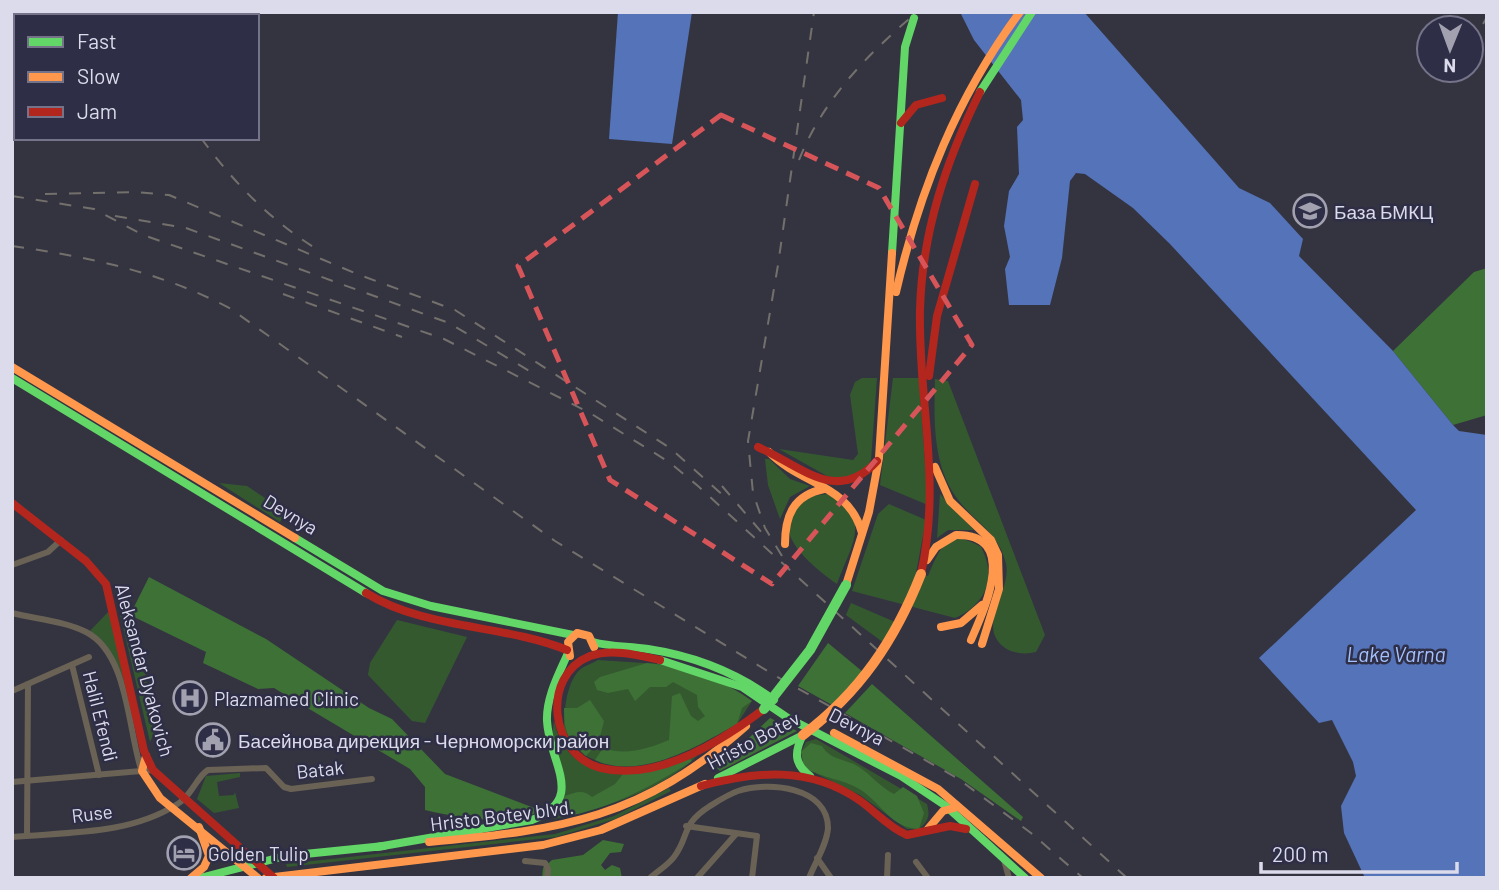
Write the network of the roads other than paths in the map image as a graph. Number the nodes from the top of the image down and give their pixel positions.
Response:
1 (1020, 12) edge
2 (1032, 12) edge
3 (916, 15) edge
4 (942, 98) dead end
5 (900, 129) junction
6 (975, 184) dead end
7 (888, 324) junction
8 (12, 367) edge
9 (12, 378) edge
10 (927, 403) junction
11 (758, 447) dead end
12 (769, 452) junction
13 (879, 458) junction
14 (932, 458) junction
15 (825, 489) junction
16 (12, 503) edge
17 (61, 540) junction
18 (862, 540) junction
19 (785, 544) dead end
20 (12, 565) edge
21 (922, 571) junction
22 (988, 597) junction
23 (12, 613) edge
24 (941, 627) dead end
25 (573, 635) junction
26 (593, 642) junction
27 (568, 651) junction
28 (89, 657) dead end
29 (586, 658) junction
30 (72, 665) junction
31 (27, 684) junction
32 (12, 691) edge
33 (761, 711) junction
34 (803, 735) junction
35 (147, 771) junction
36 (99, 775) junction
37 (812, 778) junction
38 (372, 779) dead end
39 (28, 781) junction
40 (12, 782) edge
41 (701, 786) junction
42 (922, 789) junction
43 (948, 797) junction
44 (187, 799) junction
45 (172, 808) junction
46 (950, 809) junction
47 (964, 810) junction
48 (686, 826) junction
49 (199, 827) junction
50 (932, 828) junction
51 (974, 832) junction
52 (736, 834) junction
53 (27, 835) junction
54 (12, 837) edge
55 (377, 846) junction
56 (888, 855) dead end
57 (817, 858) junction
58 (1003, 859) junction
59 (259, 861) junction
60 (525, 861) dead end
61 (916, 862) dead end
62 (243, 866) junction
63 (326, 870) junction
64 (271, 877) edge
65 (191, 878) edge
66 (200, 878) edge
67 (258, 878) edge
68 (312, 878) edge
69 (547, 878) edge
70 (650, 878) edge
71 (697, 878) edge
72 (752, 878) edge
73 (809, 878) edge
74 (831, 878) edge
75 (887, 878) edge
76 (928, 878) edge
77 (1009, 878) edge
78 (1026, 878) edge
79 (1041, 878) edge

1 - 7 main road
2 - 10 main road
3 - 5 main road
4 - 5 main road
5 - 7 main road
6 - 10 main road
7 - 13 main road
8 - 25 main road, Devnya
9 - 27 main road, Devnya
10 - 14 main road, Hristo Botev
11 - 12 main road
12 - 13 main road
12 - 15 main road
13 - 18 main road
14 - 21 main road, Hristo Botev
14 - 22 main road
15 - 18 main road
15 - 19 main road
16 - 17 main road, Aleksandar Dyakovich
17 - 20 street
17 - 35 main road, Aleksandar Dyakovich
18 - 33 main road, Hristo Botev blvd., bridge
21 - 22 main road
21 - 34 main road, Hristo Botev, bridge
22 - 24 main road
23 - 35 street
25 - 26 main road
25 - 27 main road
26 - 29 main road
26 - 43 main road, Devnya
27 - 29 main road
27 - 55 main road
28 - 30 street
29 - 33 main road
29 - 42 main road, Devnya
30 - 31 street
30 - 36 street, Halil Efendi
31 - 32 street
31 - 39 street
33 - 55 main road, Hristo Botev blvd.
34 - 37 main road
34 - 41 main road, Hristo Botev
35 - 36 street
35 - 44 main road, Aleksandar Dyakovich
35 - 45 main road, Aleksandar Dyakovich
36 - 39 street
37 - 41 main road
37 - 50 main road
38 - 44 street, Batak
39 - 40 street
39 - 53 street
41 - 63 main road, Hristo Botev
42 - 46 main road, Devnya
42 - 50 main road
43 - 46 main road
43 - 47 main road, Devnya
44 - 45 street, Batak
44 - 59 main road, Aleksandar Dyakovich
45 - 49 main road, Aleksandar Dyakovich
45 - 53 street, Ruse
46 - 47 main road
46 - 50 main road
46 - 51 main road, Devnya
47 - 79 main road, Devnya
48 - 52 street
48 - 57 street
48 - 70 street
49 - 62 main road, Aleksandar Dyakovich
49 - 65 main road
50 - 51 main road
51 - 58 main road, Devnya
52 - 71 street
52 - 72 street
53 - 54 street, Ruse
55 - 59 main road, Hristo Botev blvd.
56 - 75 street
57 - 73 street
57 - 74 street
58 - 77 street
58 - 78 main road, Devnya
59 - 62 main road
59 - 64 main road, Aleksandar Dyakovich
60 - 69 street
61 - 76 street
62 - 66 main road
62 - 67 main road, Aleksandar Dyakovich
63 - 64 main road
63 - 68 main road

